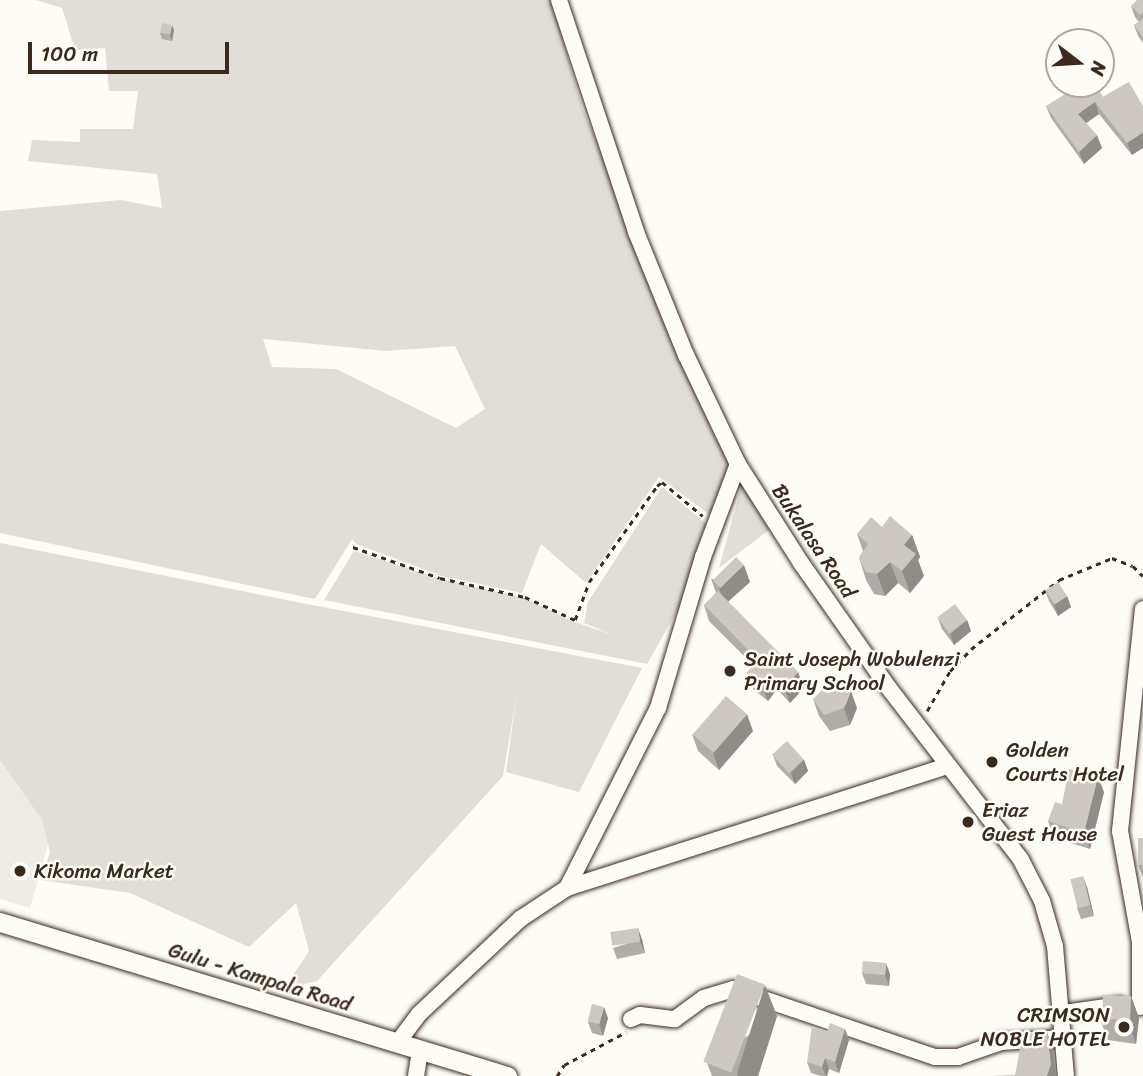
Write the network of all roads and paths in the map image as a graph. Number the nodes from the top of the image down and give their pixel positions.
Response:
1 (559, 0) edge
2 (738, 464) junction
3 (716, 521) junction
4 (353, 547) dead end
5 (1143, 576) edge
6 (1143, 609) edge
7 (919, 726) junction
8 (948, 766) junction
9 (567, 888) junction
10 (0, 922) edge
11 (1142, 1007) edge
12 (1064, 1013) junction
13 (631, 1019) joint
14 (1065, 1038) junction
15 (398, 1042) junction
16 (420, 1050) junction
17 (416, 1076) edge
18 (507, 1076) edge
19 (557, 1076) edge
20 (1066, 1076) edge

1 - 2 street, Bukalasa Road
2 - 3 street
2 - 7 street, Bukalasa Road
3 - 4 path
3 - 9 street
5 - 7 path
6 - 11 street
7 - 8 street, Bukalasa Road
8 - 9 street
8 - 12 street, Bukalasa Road
9 - 15 street
10 - 15 main road, Gulu - Kampala Road
11 - 12 street
12 - 14 street, Bukalasa Road
13 - 14 street
13 - 19 path
14 - 20 street, Bukalasa Road
15 - 16 main road, Gulu - Kampala Road
16 - 17 street
16 - 18 main road, Gulu - Kampala Road

